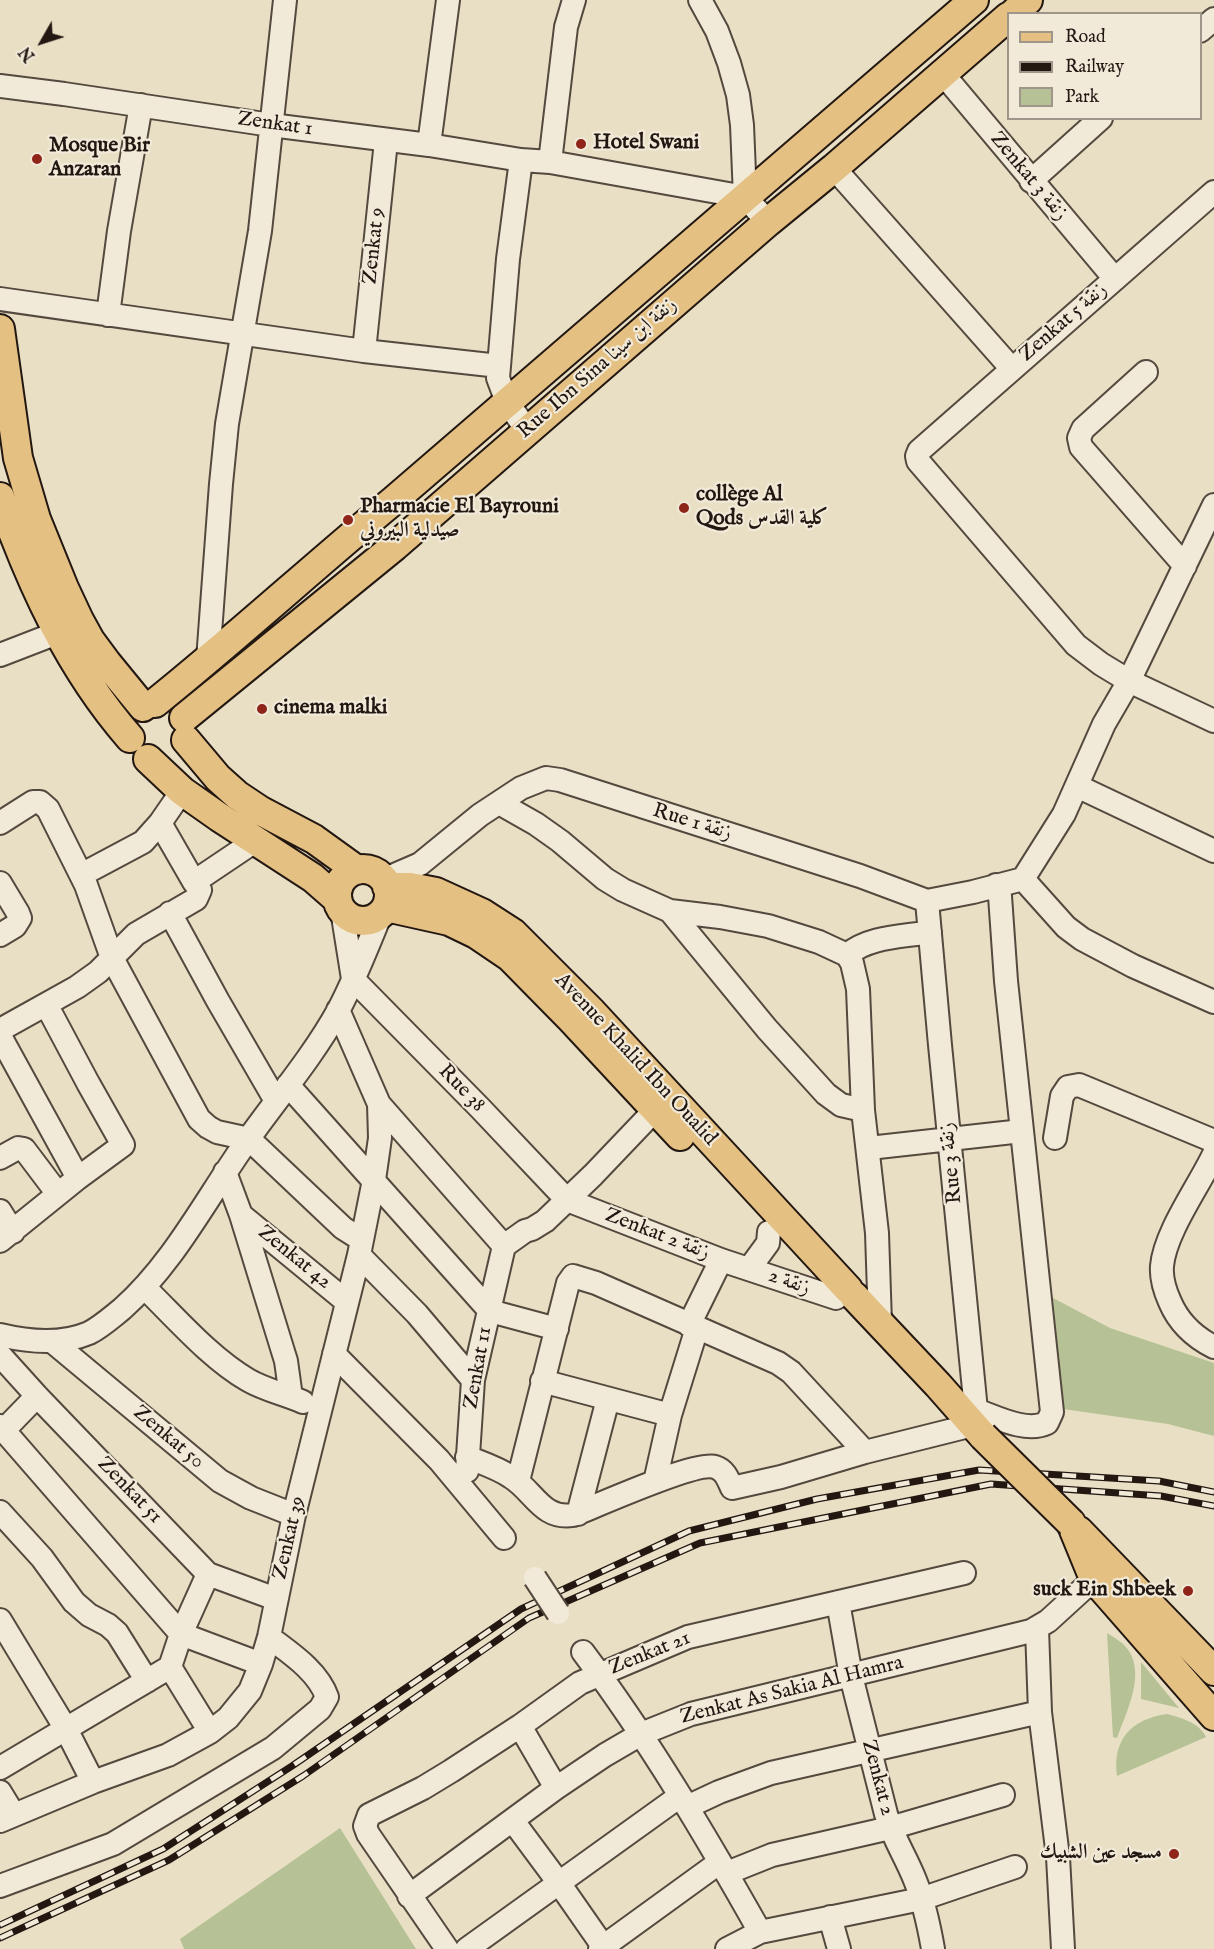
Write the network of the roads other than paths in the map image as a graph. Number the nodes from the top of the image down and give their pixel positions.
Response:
1 (285, 0) edge
2 (448, 0) edge
3 (574, 0) edge
4 (700, 0) edge
5 (974, 0) edge
6 (1028, 0) edge
7 (1015, 12) edge
8 (1007, 18) edge
9 (1214, 19) edge
10 (1202, 29) edge
11 (943, 74) junction
12 (0, 86) edge
13 (141, 105) junction
14 (1099, 120) edge
15 (271, 125) junction
16 (386, 141) junction
17 (429, 145) junction
18 (521, 160) junction
19 (549, 162) junction
20 (834, 168) junction
21 (1030, 181) junction
22 (1214, 192) edge
23 (745, 197) junction
24 (768, 222) junction
25 (1115, 279) junction
26 (0, 298) edge
27 (108, 315) junction
28 (0, 329) edge
29 (243, 334) junction
30 (364, 351) junction
31 (499, 366) junction
32 (1012, 369) junction
33 (1146, 372) dead end
34 (507, 402) junction
35 (527, 430) junction
36 (0, 497) edge
37 (1214, 505) edge
38 (8, 546) edge
39 (1185, 566) junction
40 (57, 633) junction
41 (1, 652) edge
42 (208, 660) junction
43 (1129, 681) junction
44 (149, 705) junction
45 (1214, 721) edge
46 (185, 729) junction
47 (139, 748) junction
48 (1077, 786) junction
49 (182, 791) junction
50 (499, 803) junction
51 (0, 823) edge
52 (160, 823) junction
53 (255, 841) junction
54 (1214, 852) edge
55 (81, 875) junction
56 (1023, 879) junction
57 (194, 882) junction
58 (0, 883) edge
59 (996, 885) junction
60 (379, 891) junction
61 (927, 901) junction
62 (339, 904) junction
63 (670, 911) junction
64 (170, 913) junction
65 (930, 932) junction
66 (0, 934) edge
67 (847, 955) junction
68 (112, 958) junction
69 (353, 979) junction
70 (1214, 1002) edge
71 (47, 1006) junction
72 (338, 1010) junction
73 (0, 1030) edge
74 (0, 1036) edge
75 (282, 1093) junction
76 (379, 1104) junction
77 (655, 1110) junction
78 (863, 1110) junction
79 (1022, 1131) junction
80 (1055, 1138) dead end
81 (249, 1139) junction
82 (950, 1140) junction
83 (1214, 1141) edge
84 (869, 1148) junction
85 (1214, 1154) edge
86 (0, 1158) edge
87 (225, 1172) junction
88 (78, 1178) junction
89 (374, 1180) junction
90 (58, 1194) junction
91 (567, 1200) junction
92 (0, 1211) edge
93 (241, 1215) junction
94 (769, 1232) junction
95 (6, 1236) edge
96 (504, 1246) junction
97 (360, 1248) junction
98 (721, 1260) junction
99 (749, 1269) junction
100 (144, 1287) junction
101 (844, 1298) junction
102 (347, 1302) junction
103 (490, 1311) junction
104 (880, 1323) junction
105 (693, 1326) junction
106 (557, 1329) junction
107 (0, 1335) edge
108 (53, 1342) junction
109 (1214, 1347) edge
110 (334, 1354) junction
111 (0, 1355) edge
112 (473, 1380) junction
113 (542, 1381) junction
114 (37, 1396) junction
115 (291, 1397) junction
116 (608, 1399) junction
117 (321, 1410) junction
118 (670, 1415) junction
119 (977, 1423) junction
120 (2, 1428) edge
121 (865, 1452) junction
122 (467, 1457) junction
123 (518, 1481) junction
124 (655, 1482) junction
125 (465, 1491) junction
126 (0, 1512) edge
127 (578, 1514) junction
128 (294, 1515) junction
129 (504, 1538) dead end
130 (1103, 1571) junction
131 (964, 1573) dead end
132 (208, 1574) junction
133 (535, 1578) dead end
134 (276, 1599) junction
135 (838, 1602) junction
136 (558, 1612) dead end
137 (0, 1620) edge
138 (1037, 1629) junction
139 (181, 1634) junction
140 (269, 1637) junction
141 (584, 1652) dead end
142 (261, 1664) junction
143 (170, 1667) junction
144 (1214, 1671) edge
145 (600, 1674) junction
146 (851, 1676) junction
147 (147, 1681) junction
148 (1040, 1712) junction
149 (1214, 1716) edge
150 (520, 1726) junction
151 (66, 1729) junction
152 (210, 1732) junction
153 (641, 1734) junction
154 (869, 1751) junction
155 (0, 1768) edge
156 (93, 1782) junction
157 (556, 1788) junction
158 (0, 1792) edge
159 (1003, 1795) dead end
160 (683, 1802) junction
161 (7, 1818) edge
162 (513, 1821) junction
163 (890, 1828) junction
164 (1015, 1867) dead end
165 (723, 1868) junction
166 (559, 1883) junction
167 (0, 1886) edge
168 (409, 1896) junction
169 (921, 1899) junction
170 (830, 1917) junction
171 (760, 1932) junction
172 (602, 1948) edge
173 (447, 1949) edge
174 (467, 1949) edge
175 (727, 1949) edge
176 (840, 1949) edge
177 (933, 1949) edge
178 (1064, 1949) edge

1 - 15 street
2 - 17 street
3 - 19 street
4 - 23 street
5 - 23 main road, Rue Ibn Sina زنقة ابن سينا
6 - 7 main road
8 - 11 main road, Rue Ibn Sina زنقة ابن سينا
9 - 10 street
11 - 20 main road, Rue Ibn Sina زنقة ابن سينا
11 - 21 street, Zenkat 3 زنقة
12 - 13 street, Zenkat 1
13 - 15 street, Zenkat 1
13 - 27 street
14 - 21 street
15 - 16 street, Zenkat 1
15 - 29 street
16 - 17 street, Zenkat 1
16 - 30 street, Zenkat 9
17 - 18 street, Zenkat 1
18 - 19 street, Zenkat 1
18 - 31 street
19 - 23 street, Zenkat 1
20 - 24 main road, Rue Ibn Sina زنقة ابن سينا
20 - 32 street
21 - 25 street, Zenkat 3 زنقة
22 - 25 street, Zenkat 5 زنقة
23 - 24 street
23 - 34 main road, Rue Ibn Sina زنقة ابن سينا
24 - 35 main road, Rue Ibn Sina زنقة ابن سينا
25 - 32 street, Zenkat 5 زنقة
26 - 27 street
27 - 29 street
28 - 44 main road
29 - 30 street
29 - 42 street
30 - 31 street
31 - 34 street
32 - 43 street, Zenkat 5 زنقة
33 - 39 street
34 - 35 street
34 - 42 main road, Rue Ibn Sina زنقة ابن سينا
35 - 46 main road, Rue Ibn Sina زنقة ابن سينا
36 - 38 main road
37 - 39 street
38 - 40 main road
39 - 43 street
40 - 41 street
40 - 47 main road
42 - 44 main road, Rue Ibn Sina زنقة ابن سينا
43 - 45 street
43 - 48 street
44 - 46 main road
44 - 47 main road
46 - 47 main road
46 - 60 main road, Avenue Khalid Ibn Oualid
47 - 49 main road
48 - 54 street
48 - 56 street
49 - 52 street
49 - 53 main road
50 - 60 street, Rue 1 زنقة
50 - 61 street, Rue 1 زنقة
50 - 63 street
51 - 55 street
52 - 55 street
52 - 57 street
53 - 57 street
53 - 62 main road
55 - 68 street
56 - 59 street
56 - 70 street
57 - 64 street
58 - 66 street
59 - 61 street
59 - 79 street
60 - 62 main road
60 - 62 main road
60 - 69 street
60 - 77 main road, Avenue Khalid Ibn Oualid
60 - 101 main road, Avenue Khalid Ibn Oualid
61 - 65 street, Rue 3 زنقة
62 - 69 street
63 - 67 street
63 - 78 street
64 - 68 street
64 - 75 street
65 - 67 street
65 - 82 street, Rue 3 زنقة
67 - 78 street
68 - 71 street
68 - 81 street
69 - 72 street
69 - 91 street, Rue 38
71 - 73 street
71 - 88 street
72 - 75 street
72 - 76 street, Zenkat 39
74 - 88 street
75 - 81 street
75 - 89 street
76 - 89 street, Zenkat 39
76 - 96 street, Zenkat 39
77 - 91 street
77 - 94 main road, Avenue Khalid Ibn Oualid
78 - 84 street
79 - 82 street
79 - 119 street
80 - 83 street
81 - 87 street
81 - 97 street
82 - 84 street
82 - 119 street, Rue 3 زنقة
84 - 104 street
85 - 109 street
86 - 90 street
87 - 93 street
87 - 100 street
88 - 90 street
89 - 97 street, Zenkat 39
89 - 103 street
90 - 95 street
91 - 96 street
91 - 98 street, Zenkat 2 زنقة
92 - 95 street
93 - 102 street, Zenkat 42
93 - 115 street
94 - 99 street, زنقة 2
94 - 101 main road, Avenue Khalid Ibn Oualid
96 - 103 street, Zenkat 11
97 - 102 street, Zenkat 39
97 - 112 street
98 - 99 street, Zenkat 2 زنقة
98 - 105 street
99 - 101 street, زنقة 2
100 - 108 street
100 - 115 street
101 - 104 main road, Avenue Khalid Ibn Oualid
101 - 119 main road, Avenue Khalid Ibn Oualid
102 - 110 street, Zenkat 39
103 - 106 street
103 - 112 street, Zenkat 11
104 - 119 main road, Avenue Khalid Ibn Oualid
105 - 106 street
105 - 118 street
105 - 121 street
106 - 113 street
107 - 108 street
108 - 128 street, Zenkat 50
110 - 117 street, Zenkat 39
110 - 125 street
111 - 114 street, Zenkat 51
112 - 122 street, Zenkat 11
113 - 116 street
113 - 123 street
114 - 120 street
114 - 132 street, Zenkat 51
115 - 117 street
116 - 118 street
116 - 127 street
117 - 128 street, Zenkat 39
118 - 124 street
119 - 121 street
119 - 130 main road, Avenue Khalid Ibn Oualid, bridge
120 - 139 street
121 - 124 street
122 - 123 street
122 - 125 street, Zenkat 11
123 - 127 street
124 - 127 street
125 - 129 street
126 - 147 street
128 - 134 street, Zenkat 39
130 - 138 street, Zenkat As Sakia Al Hamra
130 - 144 main road, Avenue Khalid Ibn Oualid
130 - 149 main road, Avenue Khalid Ibn Oualid
131 - 135 street, Zenkat 21
132 - 134 street, Zenkat 51
132 - 139 street
133 - 136 street, bridge
134 - 140 street, Zenkat 39
135 - 145 street, Zenkat 21
135 - 146 street, Zenkat 2
137 - 151 street
138 - 146 street, Zenkat As Sakia Al Hamra
138 - 148 street
139 - 142 street
139 - 143 street
140 - 142 street, Zenkat 39
140 - 167 street
141 - 145 street
142 - 152 street, Zenkat 39
143 - 147 street
143 - 152 street
145 - 150 street, Zenkat 21
145 - 153 street
146 - 153 street, Zenkat As Sakia Al Hamra
146 - 154 street, Zenkat 2
147 - 151 street
148 - 154 street
148 - 178 street
150 - 157 street
150 - 168 street, Zenkat 21
151 - 155 street
151 - 156 street
152 - 156 street, Zenkat 39
153 - 157 street, Zenkat As Sakia Al Hamra
153 - 160 street
154 - 160 street
154 - 163 street, Zenkat 2
156 - 161 street, Zenkat 39
157 - 162 street, Zenkat As Sakia Al Hamra
158 - 161 street
159 - 163 street
160 - 165 street
160 - 166 street
162 - 166 street
162 - 168 street, Zenkat As Sakia Al Hamra
163 - 165 street
163 - 169 street, Zenkat 2
164 - 169 street
165 - 171 street
165 - 172 street
166 - 172 street
166 - 174 street
168 - 173 street
169 - 170 street
169 - 177 street, Zenkat 2
170 - 171 street
170 - 176 street
171 - 175 street

